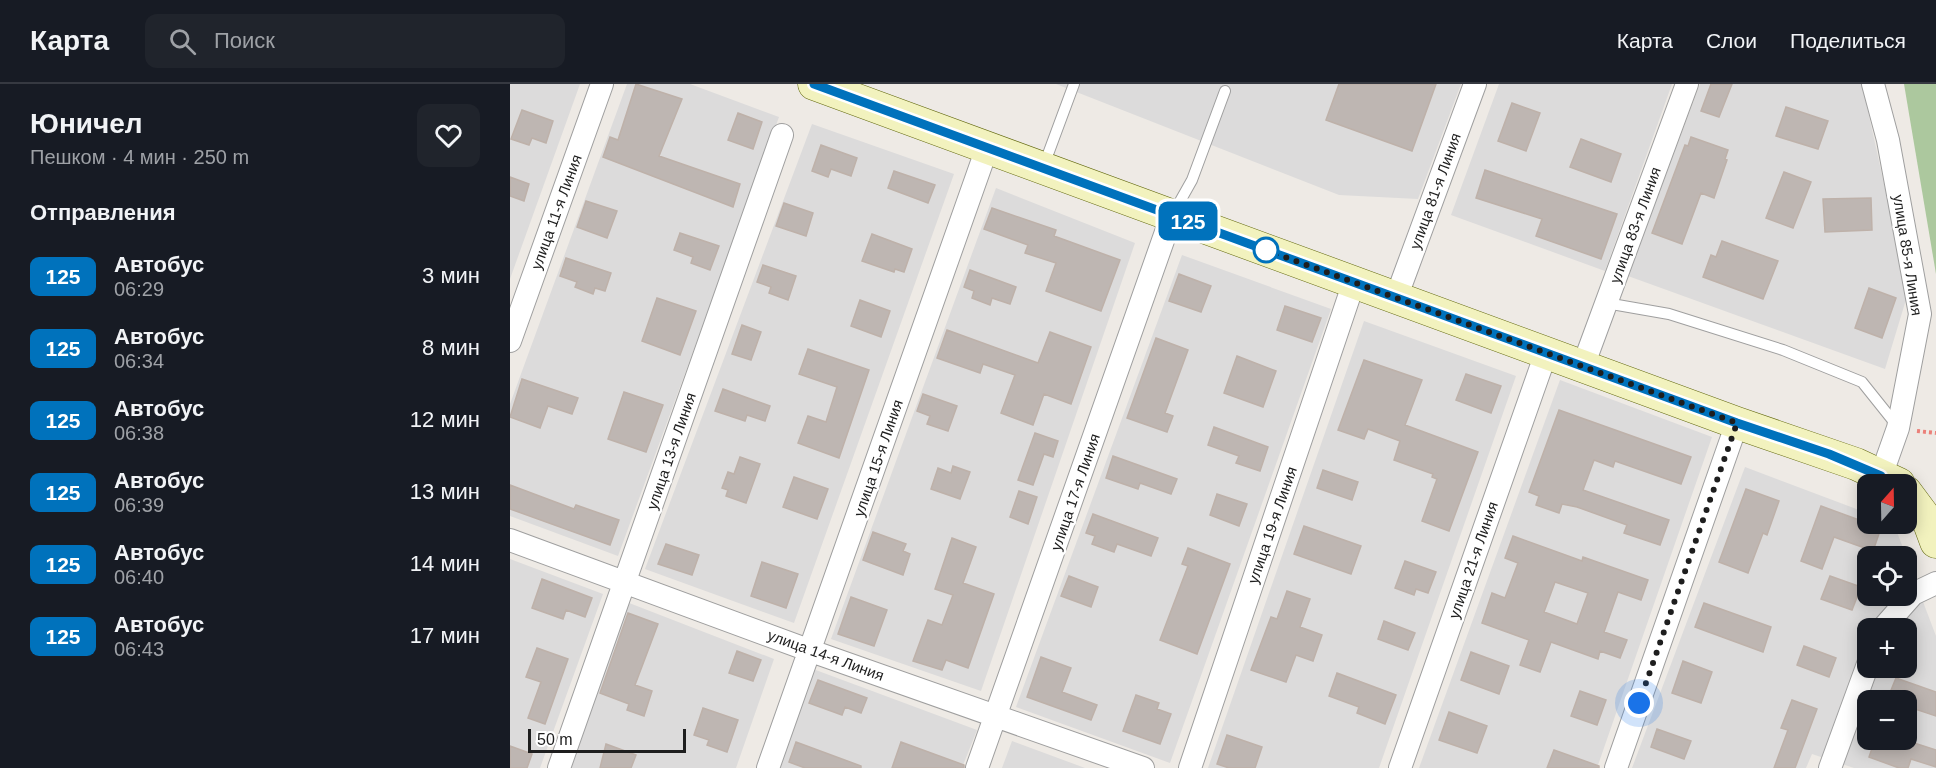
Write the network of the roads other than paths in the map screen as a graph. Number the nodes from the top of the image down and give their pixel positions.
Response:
1 (602, 84) edge
2 (814, 84) edge
3 (1074, 84) edge
4 (1474, 84) edge
5 (1687, 84) edge
6 (1874, 84) edge
7 (1225, 91) dead end
8 (782, 135) dead end
9 (987, 148) junction
10 (1043, 168) junction
11 (1172, 216) junction
12 (1354, 282) junction
13 (1396, 298) junction
14 (1606, 303) junction
15 (510, 341) edge
16 (1546, 353) junction
17 (1583, 366) junction
18 (1737, 423) junction
19 (1898, 428) junction
20 (1874, 474) edge
21 (1896, 474) edge
22 (1917, 509) edge
23 (510, 540) edge
24 (1936, 542) edge
25 (625, 582) junction
26 (1936, 583) edge
27 (1892, 618) edge
28 (811, 651) junction
29 (1863, 678) edge
30 (996, 715) junction
31 (559, 768) edge
32 (768, 768) edge
33 (977, 768) edge
34 (1143, 768) edge
35 (1190, 768) edge
36 (1400, 768) edge
37 (1616, 768) edge
38 (1830, 768) edge

1 - 15 street, улица 11-я Линия
2 - 9 main road
3 - 10 lane
4 - 13 street, улица 81-я Линия
5 - 14 street, улица 83-я Линия
6 - 19 street, улица 85-я Линия
7 - 11 lane
8 - 25 street, улица 13-я Линия
9 - 10 main road
9 - 28 street, улица 15-я Линия
10 - 11 main road
11 - 12 main road
11 - 30 street, улица 17-я Линия
12 - 13 main road
12 - 35 street, улица 19-я Линия
13 - 16 main road
14 - 17 street, улица 83-я Линия
14 - 19 lane
16 - 17 main road
16 - 36 street, улица 21-я Линия
17 - 18 main road
18 - 20 main road
18 - 37 street
19 - 21 street, улица 85-я Линия
22 - 24 main road
23 - 25 street, улица 14-я Линия
25 - 28 street, улица 14-я Линия
25 - 31 street, улица 13-я Линия
26 - 27 street
28 - 30 street, улица 14-я Линия
28 - 32 street, улица 15-я Линия
29 - 38 street
30 - 33 street, улица 17-я Линия
30 - 34 street, улица 14-я Линия

